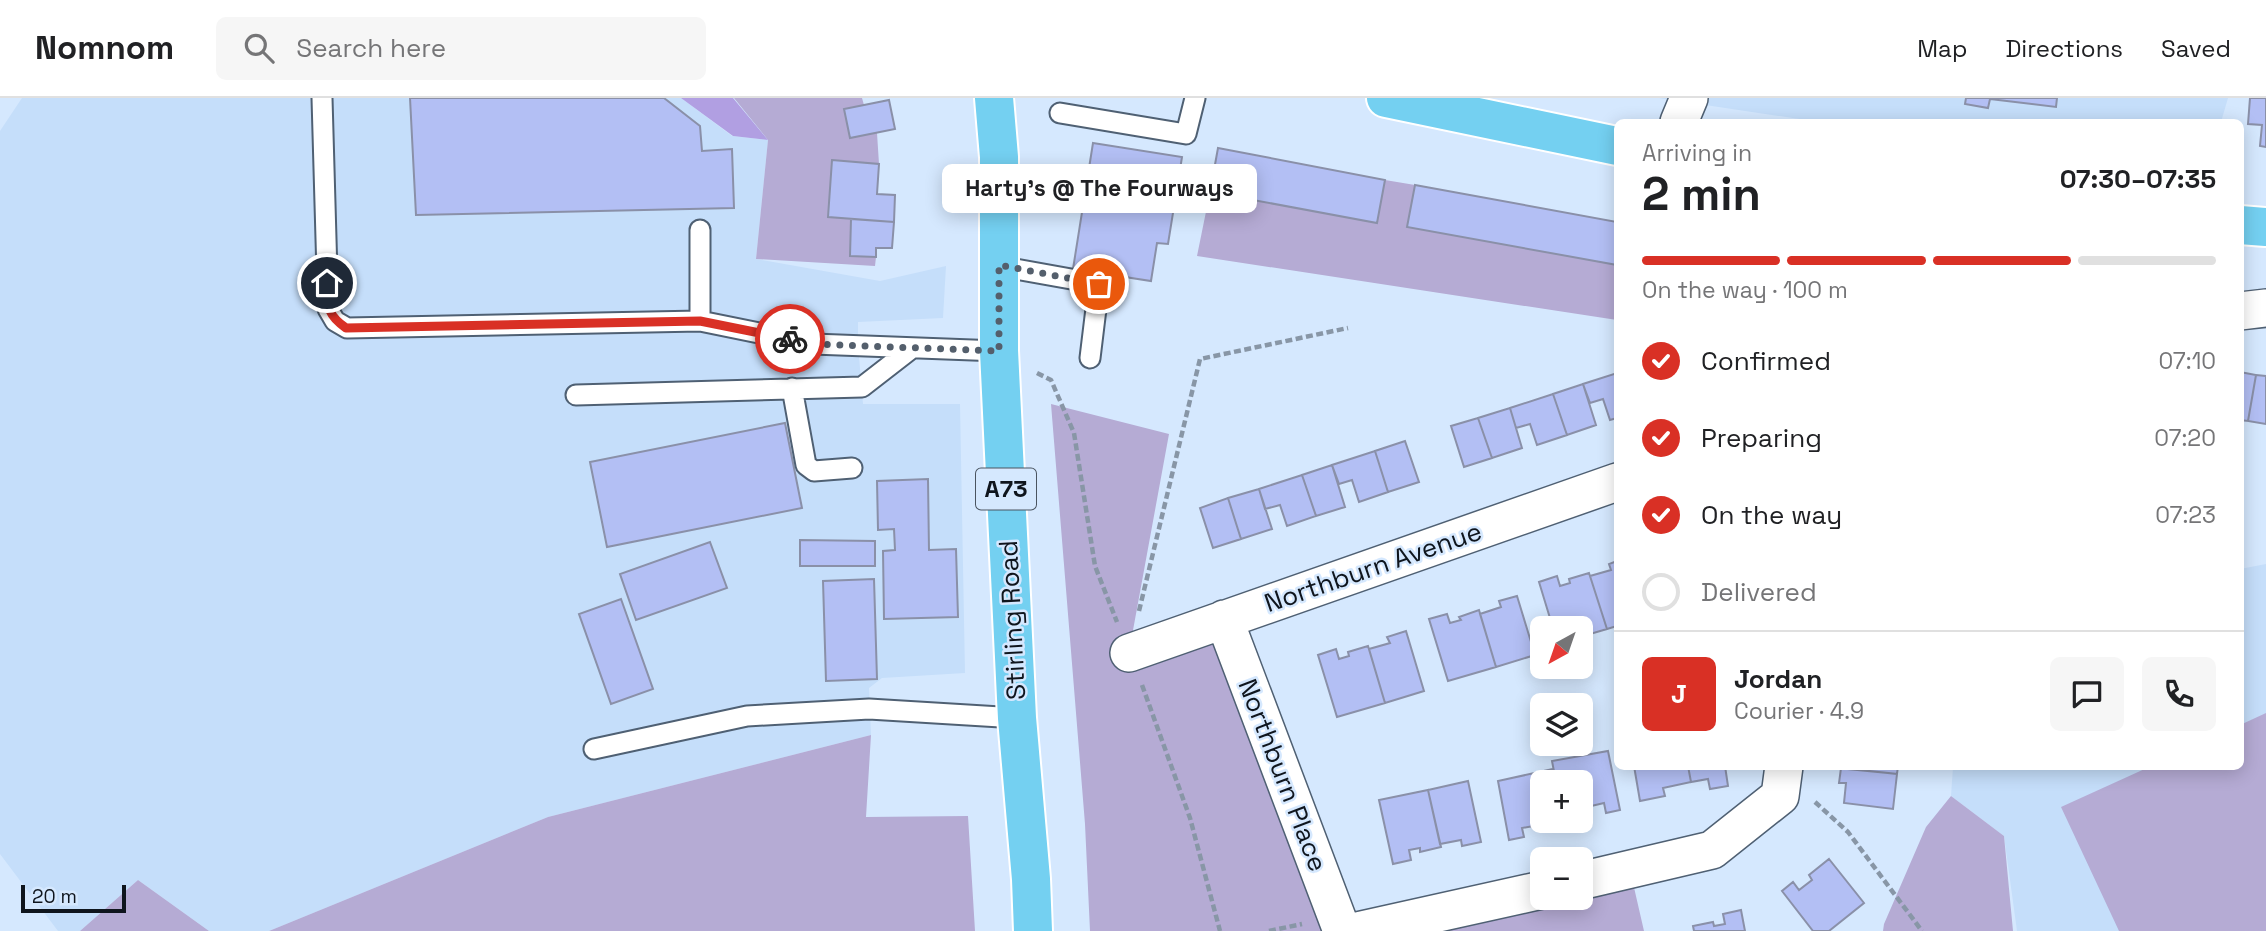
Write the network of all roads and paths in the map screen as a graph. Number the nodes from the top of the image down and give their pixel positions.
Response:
1 (322, 98) edge
2 (994, 98) edge
3 (1195, 98) edge
4 (1386, 98) edge
5 (1689, 98) edge
6 (1060, 113) dead end
7 (1680, 119) edge
8 (1614, 145) edge
9 (2244, 225) edge
10 (2266, 227) edge
11 (700, 230) dead end
12 (999, 265) junction
13 (2266, 308) edge
14 (2244, 310) edge
15 (700, 321) junction
16 (1348, 328) dead end
17 (911, 349) junction
18 (999, 351) junction
19 (1090, 358) dead end
20 (792, 388) junction
21 (576, 395) dead end
22 (852, 468) dead end
23 (1614, 483) edge
24 (1224, 619) junction
25 (1129, 653) junction
26 (1017, 718) junction
27 (594, 749) dead end
28 (1782, 781) edge
29 (1593, 878) edge
30 (1530, 893) edge
31 (1033, 931) edge
32 (1220, 931) edge
33 (1342, 931) edge
34 (1357, 931) edge
35 (1922, 931) edge

1 - 15 lane
2 - 12 main road, Stirling Road / A73
3 - 6 lane
4 - 8 main road
5 - 7 street
9 - 10 main road
11 - 15 lane
12 - 18 main road, Stirling Road / A73
12 - 19 lane
13 - 14 street
15 - 17 lane
16 - 25 path
17 - 18 lane
17 - 20 lane
18 - 25 path
18 - 26 main road, Stirling Road / A73
20 - 21 lane
20 - 22 lane
23 - 24 street, Northburn Avenue
24 - 25 street, Northburn Avenue
24 - 33 street, Northburn Place
25 - 32 path
26 - 27 lane
26 - 31 main road, Stirling Road / A73
28 - 29 street
28 - 35 path
30 - 34 street

